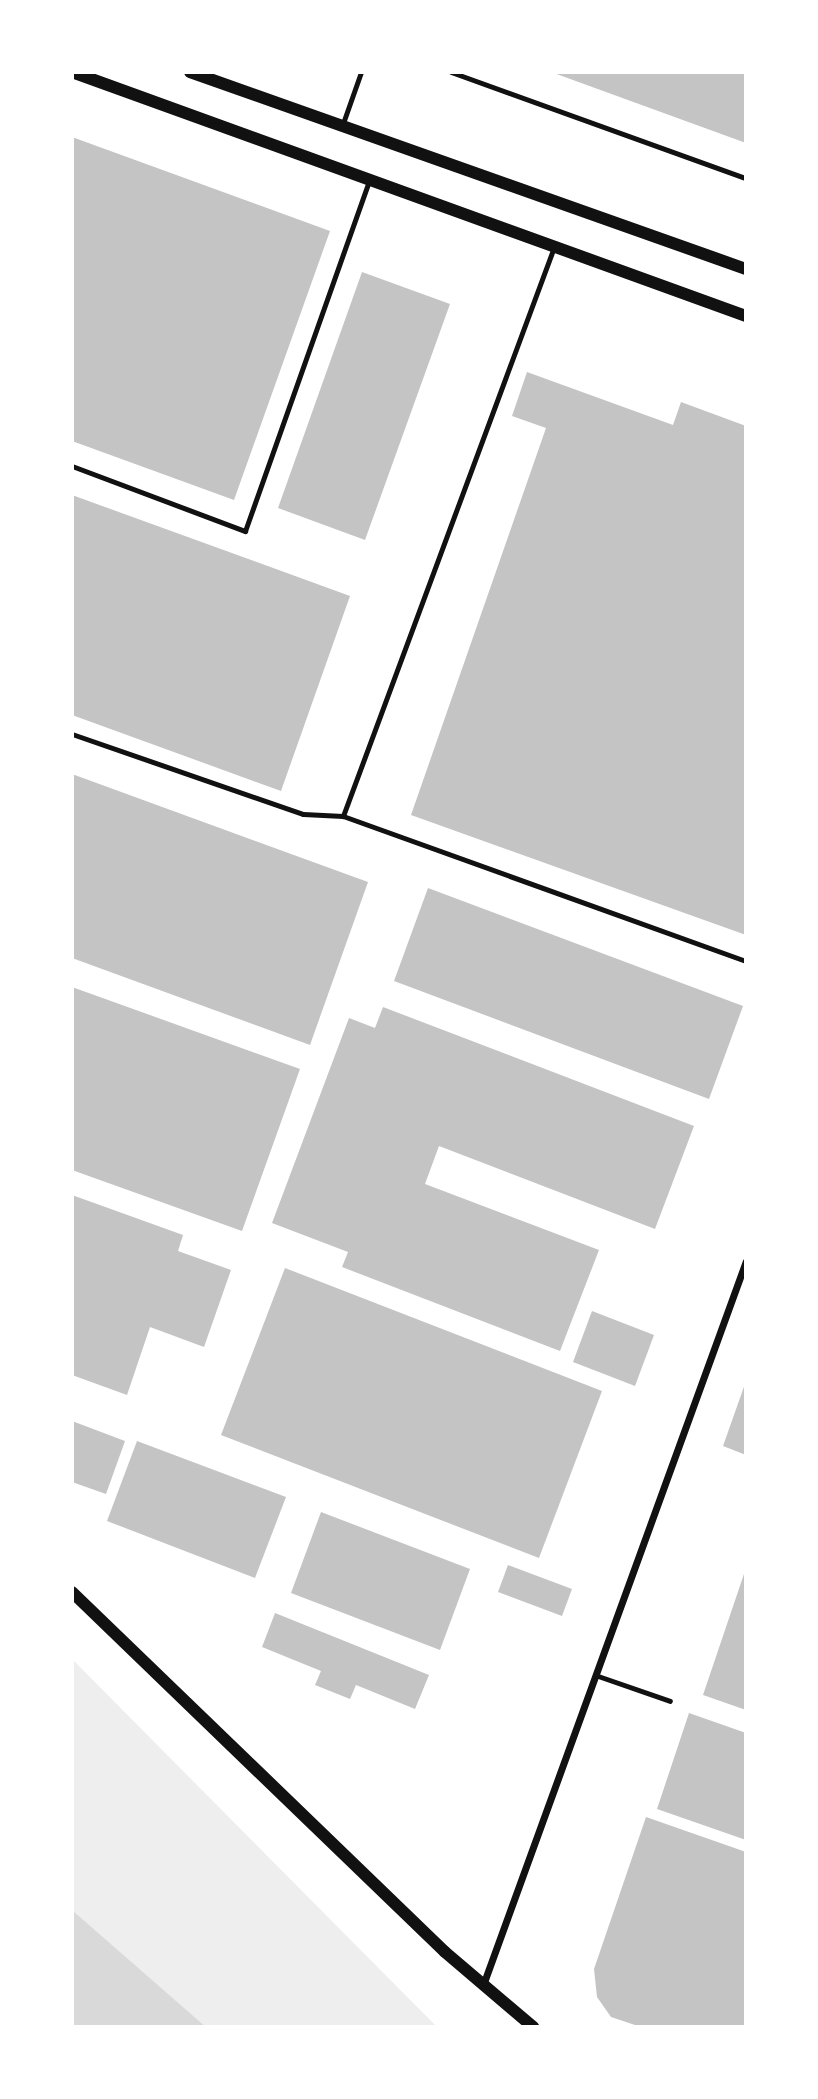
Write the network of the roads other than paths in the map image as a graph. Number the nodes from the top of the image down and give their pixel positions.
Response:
1 (72, 72) edge
2 (190, 72) edge
3 (361, 72) edge
4 (451, 72) edge
5 (342, 126) junction
6 (746, 178) edge
7 (370, 179) junction
8 (554, 247) junction
9 (746, 269) edge
10 (746, 316) edge
11 (72, 466) edge
12 (72, 734) edge
13 (343, 816) junction
14 (746, 961) edge
15 (746, 1261) edge
16 (72, 1592) edge
17 (598, 1676) junction
18 (670, 1701) dead end
19 (483, 1986) junction
20 (533, 2027) edge

1 - 7 street
2 - 5 street
3 - 5 lane
4 - 6 lane
5 - 9 street
7 - 8 street
7 - 11 lane
8 - 10 street
8 - 13 lane
12 - 13 lane
13 - 14 lane
15 - 17 street
16 - 19 street
17 - 18 lane
17 - 19 street
19 - 20 street

